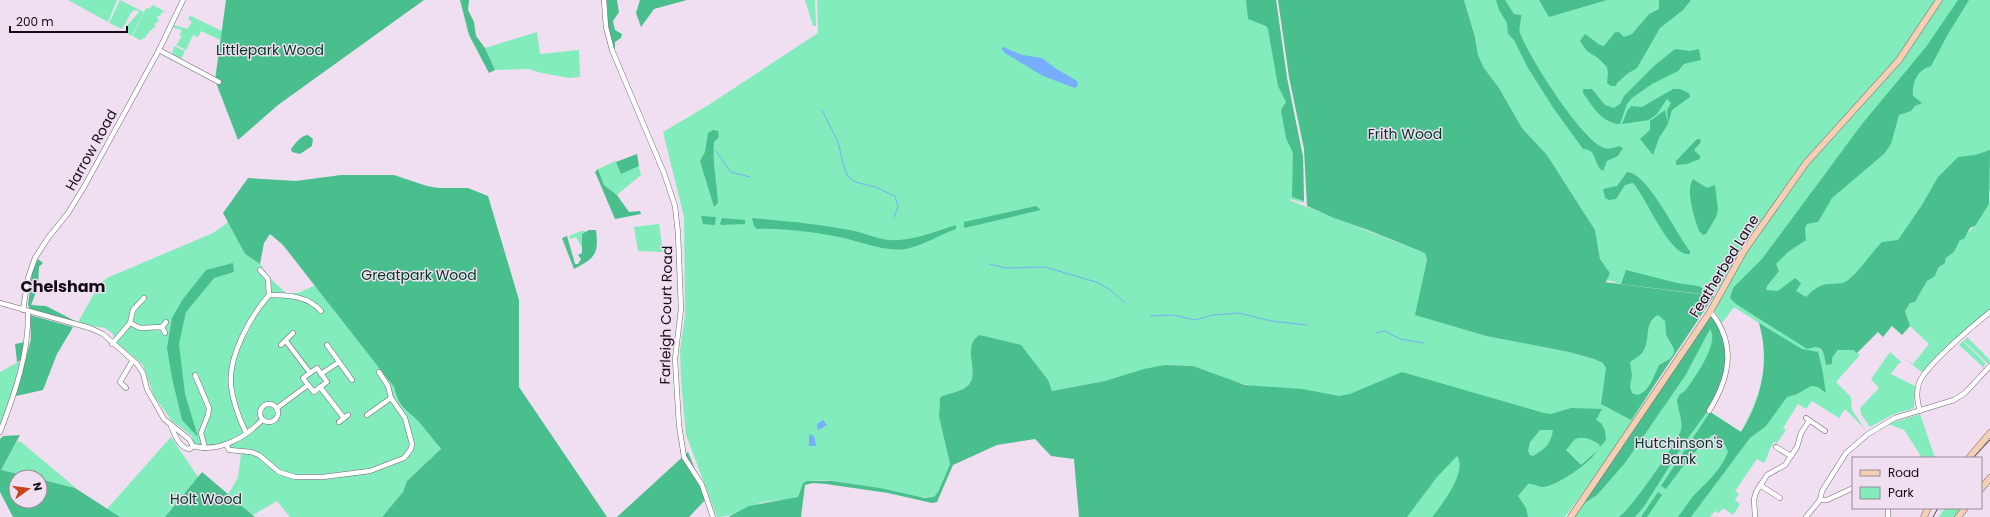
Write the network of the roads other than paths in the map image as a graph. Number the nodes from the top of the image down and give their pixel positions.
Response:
1 (183, 0) edge
2 (604, 0) edge
3 (1939, 0) edge
4 (159, 50) junction
5 (219, 82) dead end
6 (260, 270) dead end
7 (269, 295) junction
8 (144, 298) dead end
9 (0, 303) edge
10 (26, 310) junction
11 (322, 311) dead end
12 (1710, 312) junction
13 (1990, 312) edge
14 (166, 322) dead end
15 (130, 323) junction
16 (162, 327) junction
17 (165, 333) dead end
18 (293, 333) dead end
19 (286, 341) junction
20 (112, 344) junction
21 (281, 345) dead end
22 (327, 345) dead end
23 (133, 360) junction
24 (339, 362) junction
25 (1990, 366) edge
26 (379, 372) dead end
27 (310, 373) junction
28 (321, 374) junction
29 (194, 375) dead end
30 (116, 379) dead end
31 (352, 380) dead end
32 (120, 382) junction
33 (308, 385) junction
34 (320, 387) junction
35 (126, 388) dead end
36 (391, 398) junction
37 (277, 408) junction
38 (1920, 410) junction
39 (1709, 411) dead end
40 (348, 415) dead end
41 (367, 415) dead end
42 (344, 418) junction
43 (262, 420) junction
44 (339, 422) dead end
45 (171, 425) junction
46 (1825, 431) dead end
47 (0, 432) edge
48 (246, 433) junction
49 (1990, 433) edge
50 (226, 444) junction
51 (192, 446) junction
52 (1776, 446) dead end
53 (206, 448) junction
54 (1791, 456) junction
55 (1970, 457) edge
56 (1990, 478) edge
57 (1760, 485) junction
58 (1852, 488) edge
59 (1982, 488) edge
60 (1780, 498) dead end
61 (1820, 500) junction
62 (1964, 509) edge
63 (713, 517) edge
64 (1571, 517) edge
65 (1755, 517) edge
66 (1806, 517) edge
67 (1958, 517) edge

1 - 4 street, Harrow Road
2 - 63 street, Farleigh Court Road
3 - 12 street, Featherbed Lane
4 - 5 street
4 - 10 street, Harrow Road
6 - 7 street
7 - 11 street
7 - 48 street
8 - 15 street
9 - 10 street
10 - 20 street
10 - 47 street, Harrow Road
12 - 39 street
12 - 64 street, Featherbed Lane
13 - 38 street
14 - 16 street
15 - 16 street
15 - 20 street
16 - 17 street
18 - 19 street
19 - 21 street
19 - 27 street
20 - 23 street
22 - 24 street
23 - 32 street
23 - 45 street
24 - 28 street
24 - 31 street
25 - 38 street
26 - 36 street
27 - 28 street
27 - 33 street
28 - 34 street
29 - 53 street
30 - 32 street
32 - 35 street
33 - 34 street
33 - 37 street
34 - 42 street
36 - 41 street
36 - 50 street
37 - 43 street
37 - 43 street
38 - 61 street
40 - 42 street
42 - 44 street
43 - 48 street
45 - 51 street
45 - 51 street
46 - 54 street
48 - 50 street
49 - 55 street
50 - 53 street
51 - 53 street
52 - 54 street
54 - 57 street
56 - 59 street
57 - 60 street
57 - 65 street
58 - 61 street
61 - 66 street
62 - 67 street

